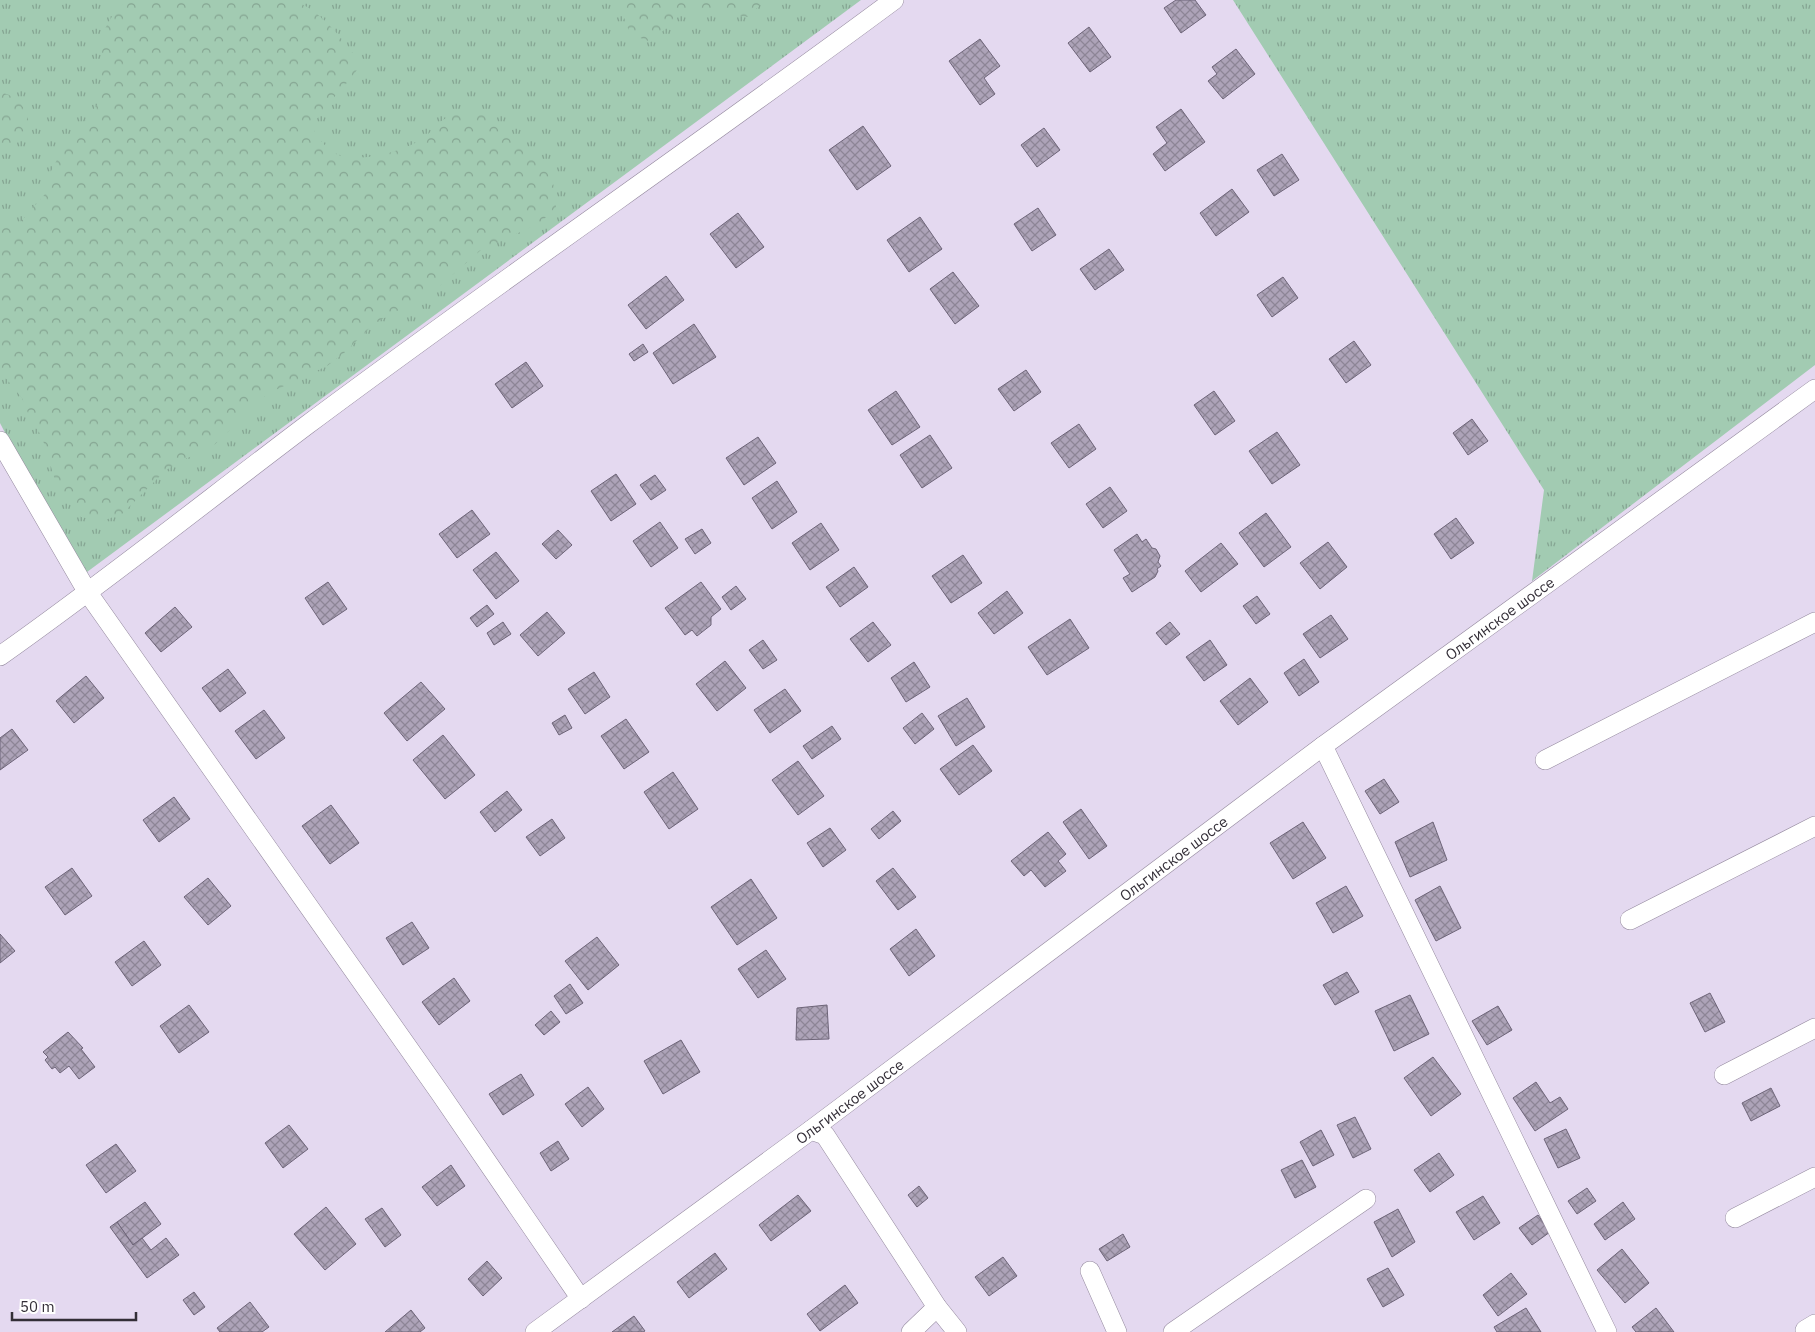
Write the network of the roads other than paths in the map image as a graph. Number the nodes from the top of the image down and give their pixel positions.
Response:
1 (894, 0) edge
2 (1815, 389) edge
3 (0, 441) edge
4 (88, 593) junction
5 (1815, 622) edge
6 (0, 656) edge
7 (1323, 746) junction
8 (1545, 760) dead end
9 (1815, 826) edge
10 (1630, 920) dead end
11 (1815, 1028) edge
12 (1724, 1075) dead end
13 (811, 1130) junction
14 (1815, 1176) edge
15 (1366, 1199) dead end
16 (1735, 1218) dead end
17 (1090, 1272) dead end
18 (581, 1299) junction
19 (937, 1307) junction
20 (535, 1332) edge
21 (911, 1332) edge
22 (957, 1332) edge
23 (1117, 1332) edge
24 (1173, 1332) edge
25 (1606, 1332) edge

1 - 4 street
2 - 7 street, Ольгинское шоссе
3 - 4 street
4 - 6 street
4 - 18 street
5 - 8 street
7 - 13 street, Ольгинское шоссе
7 - 25 street
9 - 10 street
11 - 12 street
13 - 18 street, Ольгинское шоссе
13 - 19 street
14 - 16 street
15 - 24 street
17 - 23 street
18 - 20 street, Ольгинское шоссе
19 - 21 street
19 - 22 street

